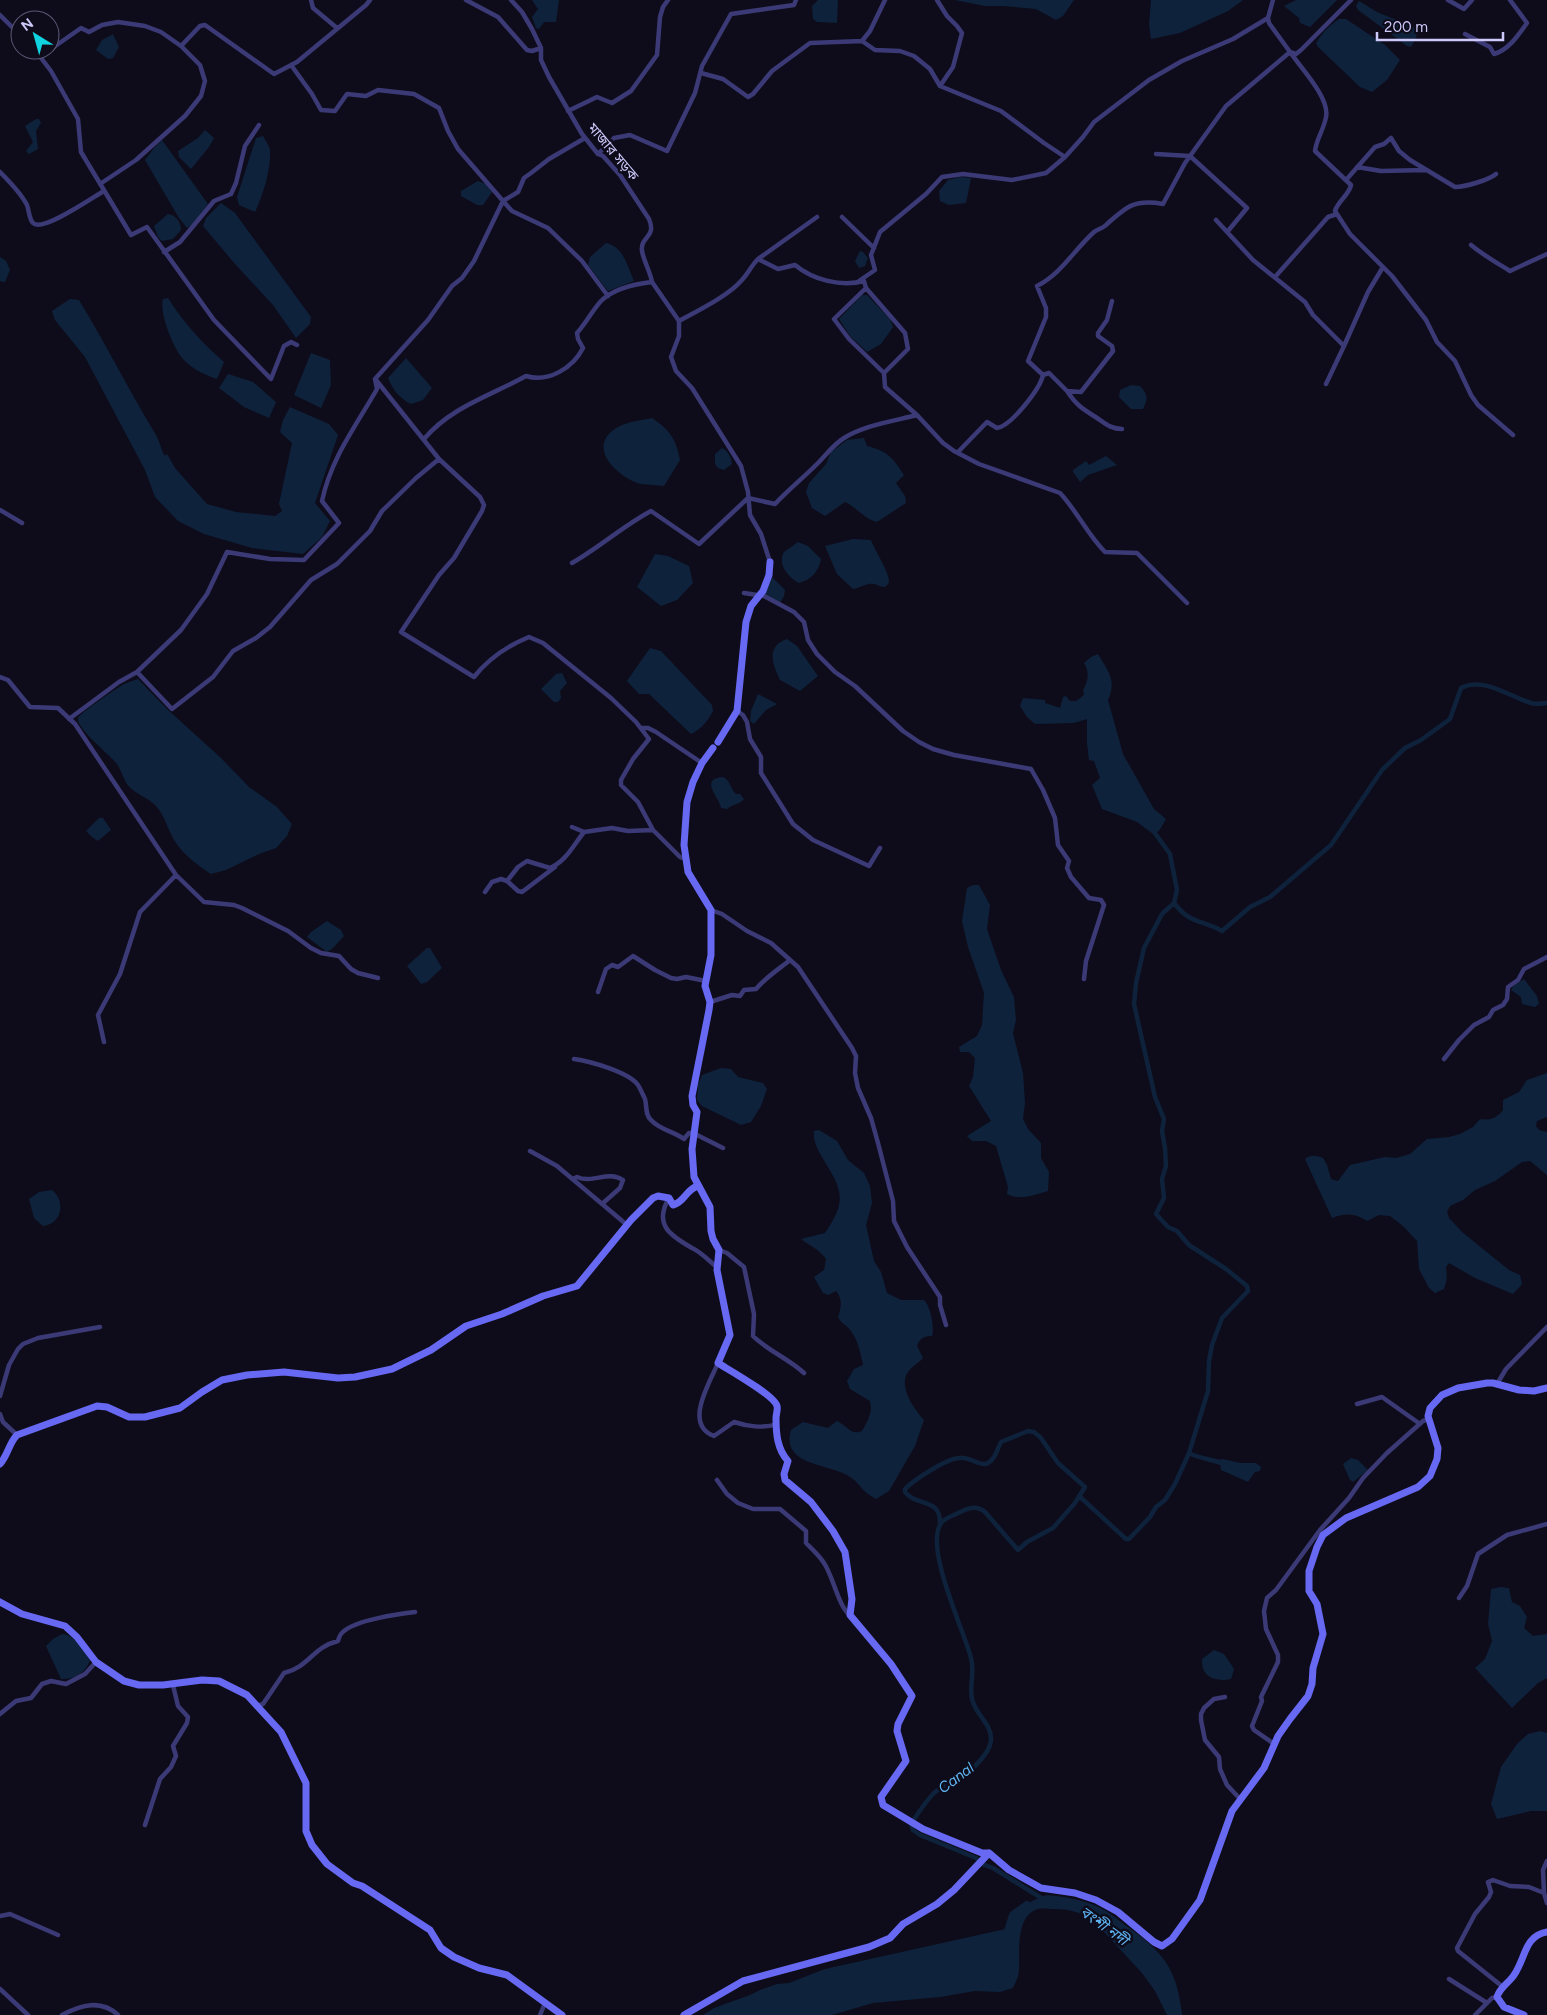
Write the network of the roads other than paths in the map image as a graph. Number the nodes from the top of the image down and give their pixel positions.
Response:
1 (311, 0) edge
2 (370, 0) edge
3 (466, 0) edge
4 (511, 0) edge
5 (668, 0) edge
6 (796, 0) edge
7 (885, 0) edge
8 (937, 0) edge
9 (1273, 0) edge
10 (1351, 0) edge
11 (1448, 0) edge
12 (1472, 0) edge
13 (1510, 0) edge
14 (0, 16) edge
15 (1268, 18) junction
16 (10, 26) edge
17 (337, 28) junction
18 (1465, 34) dead end
19 (862, 41) junction
20 (60, 43) edge
21 (181, 46) junction
22 (540, 48) junction
23 (1290, 52) junction
24 (43, 60) edge
25 (291, 65) junction
26 (700, 73) junction
27 (940, 86) junction
28 (568, 111) junction
29 (259, 125) dead end
30 (585, 138) junction
31 (598, 154) junction
32 (1156, 154) dead end
33 (1190, 156) junction
34 (1065, 157) junction
35 (1357, 168) junction
36 (1426, 170) junction
37 (0, 172) edge
38 (1496, 174) dead end
39 (1346, 180) junction
40 (100, 184) junction
41 (104, 191) junction
42 (502, 201) junction
43 (1337, 214) junction
44 (817, 217) dead end
45 (842, 217) dead end
46 (1216, 220) dead end
47 (1228, 231) junction
48 (1471, 245) dead end
49 (874, 248) junction
50 (164, 252) junction
51 (1547, 254) edge
52 (758, 259) junction
53 (1383, 267) junction
54 (1275, 277) junction
55 (652, 282) junction
56 (856, 283) junction
57 (866, 288) junction
58 (608, 296) junction
59 (1112, 301) dead end
60 (679, 321) junction
61 (297, 345) dead end
62 (1344, 346) junction
63 (884, 373) junction
64 (1043, 375) junction
65 (375, 378) junction
66 (1326, 384) dead end
67 (1067, 391) junction
68 (917, 415) junction
69 (1122, 429) dead end
70 (1513, 435) dead end
71 (424, 439) junction
72 (958, 452) junction
73 (439, 459) junction
74 (748, 498) junction
75 (0, 510) edge
76 (22, 523) dead end
77 (770, 562) joint
78 (572, 563) dead end
79 (744, 593) dead end
80 (759, 595) junction
81 (1187, 603) dead end
82 (137, 672) junction
83 (0, 677) edge
84 (736, 711) junction
85 (69, 719) junction
86 (641, 728) junction
87 (702, 763) junction
88 (572, 827) dead end
89 (653, 830) junction
90 (584, 832) junction
91 (880, 848) dead end
92 (685, 859) junction
93 (558, 865) junction
94 (176, 874) junction
95 (508, 881) junction
96 (486, 892) dead end
97 (711, 910) junction
98 (1547, 957) edge
99 (790, 960) junction
100 (378, 978) dead end
101 (1084, 979) dead end
102 (706, 981) junction
103 (598, 992) dead end
104 (710, 1002) junction
105 (104, 1042) dead end
106 (574, 1059) dead end
107 (1444, 1059) dead end
108 (693, 1133) junction
109 (723, 1148) dead end
110 (530, 1151) dead end
111 (572, 1179) junction
112 (698, 1186) junction
113 (669, 1198) junction
114 (602, 1204) junction
115 (627, 1225) junction
116 (719, 1250) junction
117 (717, 1267) junction
118 (946, 1325) dead end
119 (100, 1327) dead end
120 (1547, 1327) edge
121 (718, 1363) junction
122 (804, 1373) dead end
123 (1497, 1384) junction
124 (1547, 1388) edge
125 (0, 1396) edge
126 (1357, 1404) dead end
127 (0, 1414) edge
128 (1429, 1419) junction
129 (777, 1424) junction
130 (1420, 1424) junction
131 (17, 1434) junction
132 (0, 1464) edge
133 (717, 1480) dead end
134 (1547, 1524) edge
135 (1459, 1598) dead end
136 (0, 1602) edge
137 (415, 1612) dead end
138 (850, 1615) junction
139 (96, 1662) junction
140 (173, 1684) junction
141 (1225, 1697) dead end
142 (257, 1706) junction
143 (0, 1714) edge
144 (1274, 1744) junction
145 (1241, 1800) junction
146 (145, 1825) dead end
147 (989, 1854) junction
148 (1547, 1861) edge
149 (1544, 1894) junction
150 (1547, 1904) edge
151 (0, 1916) edge
152 (1547, 1932) edge
153 (58, 1935) dead end
154 (1449, 1979) dead end
155 (1503, 1987) junction
156 (0, 1989) edge
157 (1497, 1997) junction
158 (545, 2003) junction
159 (1487, 2003) junction
160 (28, 2015) edge
161 (62, 2015) edge
162 (118, 2015) edge
163 (540, 2015) edge
164 (562, 2015) edge
165 (684, 2015) edge
166 (1475, 2015) edge
167 (1524, 2015) edge

1 - 17 street
2 - 17 street
3 - 22 street
4 - 22 street, মাজার সড়ক
5 - 28 street
6 - 26 street
7 - 19 street
8 - 27 street
9 - 15 street
10 - 23 street
11 - 12 street
13 - 18 street
14 - 16 street
15 - 23 street
15 - 34 street
17 - 25 street
19 - 26 street
19 - 27 street
20 - 21 street
21 - 25 street
21 - 40 street
22 - 28 street, মাজার সড়ক
23 - 33 street
23 - 39 street
24 - 40 street
25 - 42 street
26 - 31 street
27 - 34 street
28 - 30 street, মাজার সড়ক
29 - 50 street
30 - 31 street, মাজার সড়ক
30 - 42 street
31 - 55 street, মাজার সড়ক
32 - 33 street
33 - 47 street
33 - 64 street
34 - 49 street
35 - 36 street
35 - 36 street
35 - 39 street
36 - 38 street
37 - 41 street
39 - 43 street
40 - 41 street
41 - 50 street
42 - 58 street
42 - 65 street
43 - 53 street
43 - 54 street
44 - 52 street
45 - 49 street
46 - 47 street
47 - 54 street
48 - 51 street
49 - 56 street
50 - 61 street
52 - 56 street
52 - 60 street
53 - 62 street
53 - 70 street
54 - 62 street
55 - 58 street
55 - 60 street
56 - 57 street
57 - 63 street
57 - 63 street
58 - 71 street
59 - 67 street
60 - 74 street
62 - 66 street
63 - 68 street
64 - 67 street
64 - 72 street
65 - 71 street
65 - 82 street
67 - 69 street
68 - 72 street
68 - 74 street
71 - 73 street
72 - 81 street
73 - 82 street
73 - 86 street
74 - 77 street
74 - 78 street
75 - 76 street
77 - 80 street
79 - 80 street
80 - 84 street
80 - 101 street
82 - 85 street
83 - 85 street
84 - 87 street
84 - 91 street
85 - 94 street
86 - 87 street
86 - 89 street
87 - 92 street
88 - 90 street
89 - 90 street
89 - 92 street
90 - 93 street
92 - 97 street
93 - 95 street
93 - 95 street
94 - 100 street
94 - 105 street
95 - 96 street
97 - 99 street
97 - 102 street
98 - 107 street
99 - 104 street
99 - 118 street
102 - 103 street
102 - 104 street
104 - 108 street
106 - 108 street
108 - 109 street
108 - 112 street
110 - 111 street
111 - 114 street
111 - 114 street
112 - 113 street
112 - 116 street
113 - 115 street
113 - 117 street
114 - 115 street
115 - 131 street
116 - 117 street
116 - 122 street
117 - 121 street
119 - 125 street
120 - 123 street
121 - 129 street
121 - 129 street
123 - 124 street
123 - 128 street
126 - 130 street
127 - 131 street
128 - 130 street
128 - 144 street
129 - 138 street
130 - 144 street
131 - 132 street
133 - 138 street
134 - 135 street
136 - 139 street
137 - 142 street
138 - 147 street
139 - 140 street
139 - 143 street
140 - 142 street
140 - 146 street
141 - 145 street
142 - 158 street
144 - 145 street
145 - 147 street
147 - 165 street
148 - 149 street
149 - 150 street
149 - 155 street
151 - 153 street
152 - 155 street
154 - 159 street
155 - 157 street
156 - 160 street
157 - 159 street
157 - 167 street
158 - 163 street
158 - 164 street
159 - 166 street
161 - 162 street

